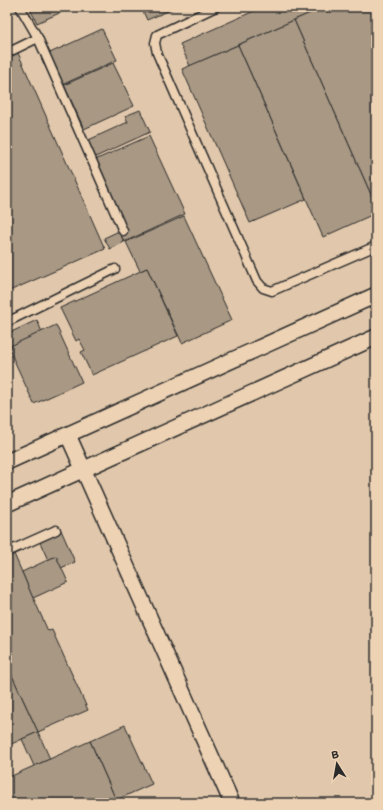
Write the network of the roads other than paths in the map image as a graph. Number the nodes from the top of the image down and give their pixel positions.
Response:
1 (20, 7) edge
2 (216, 7) edge
3 (38, 38) junction
4 (7, 52) edge
5 (123, 231) dead end
6 (376, 246) edge
7 (115, 269) dead end
8 (374, 300) edge
9 (7, 322) edge
10 (376, 337) edge
11 (68, 435) junction
12 (7, 462) edge
13 (84, 469) junction
14 (7, 504) edge
15 (56, 530) dead end
16 (7, 552) edge
17 (232, 803) edge

1 - 3 lane
2 - 6 lane
3 - 4 lane
3 - 5 lane
7 - 9 lane
8 - 11 street
10 - 13 street
11 - 12 street
11 - 13 street
13 - 14 street
13 - 17 street
15 - 16 lane

